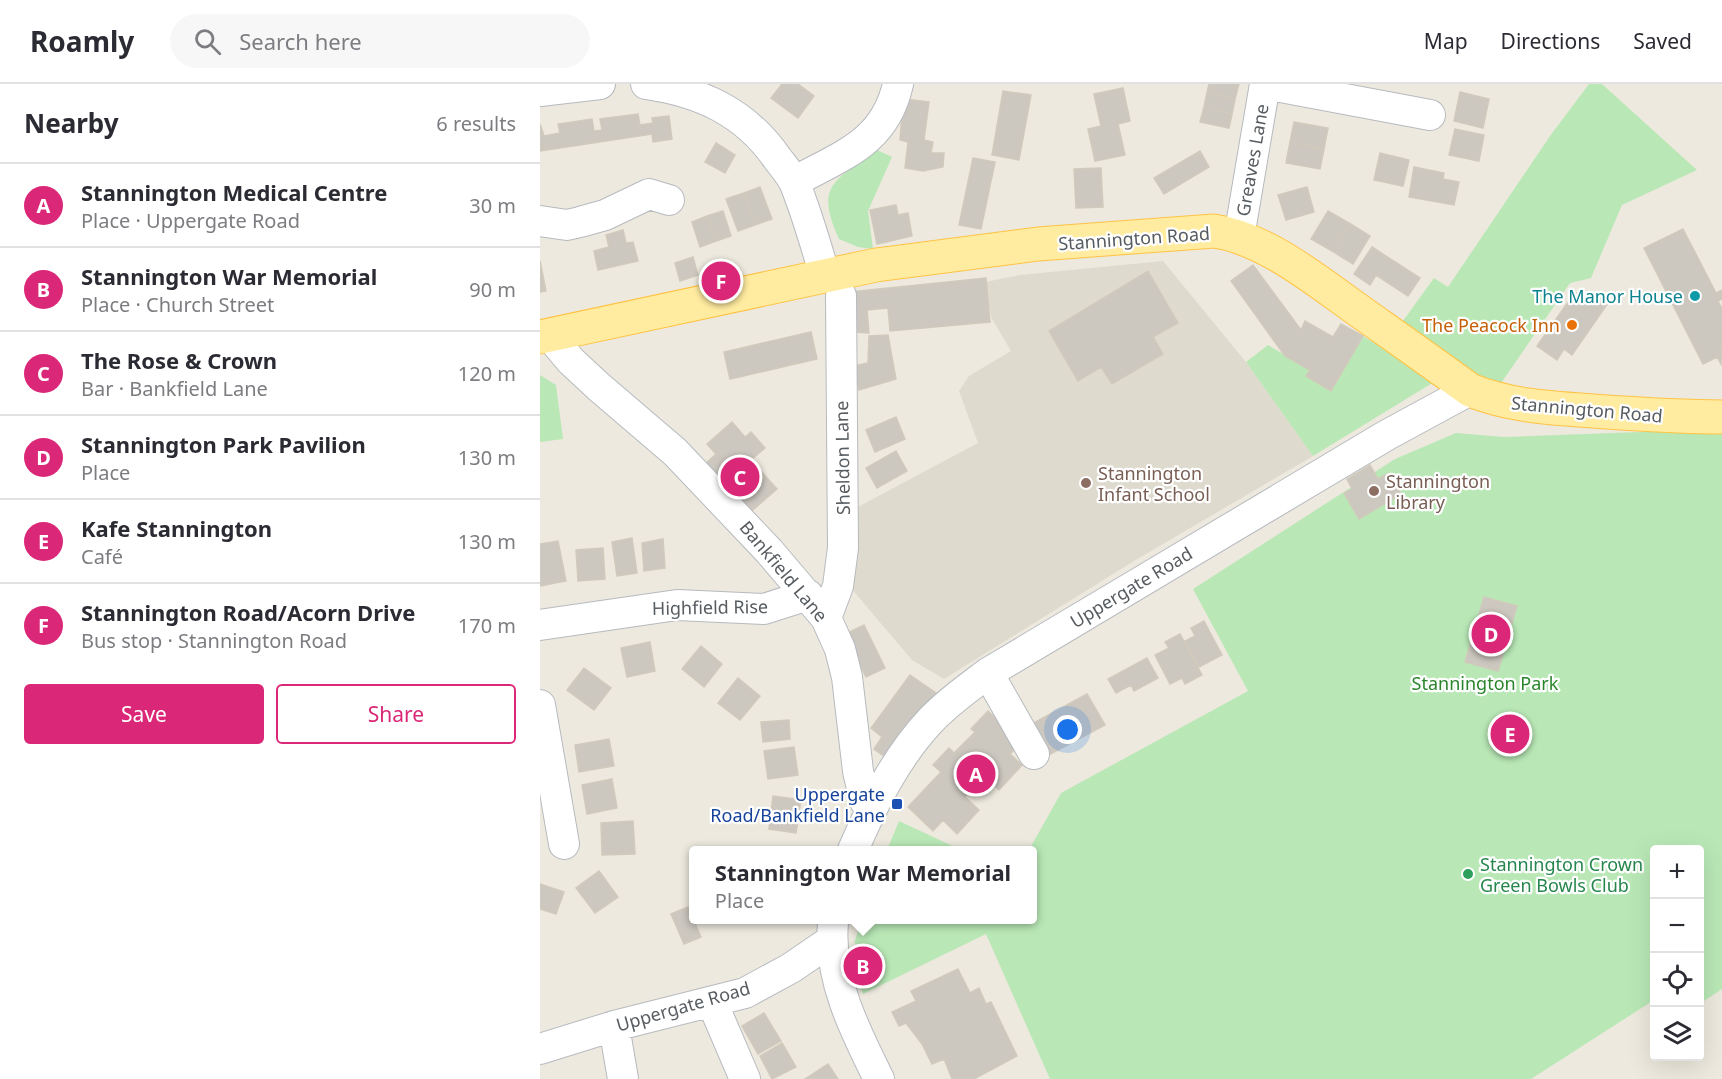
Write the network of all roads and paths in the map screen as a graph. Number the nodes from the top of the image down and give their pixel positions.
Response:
1 (600, 84) edge
2 (646, 84) edge
3 (898, 84) edge
4 (1265, 84) edge
5 (680, 86) edge
6 (540, 91) edge
7 (1430, 116) dead end
8 (794, 182) junction
9 (669, 200) dead end
10 (540, 221) edge
11 (1239, 237) junction
12 (833, 286) junction
13 (545, 337) edge
14 (1470, 390) junction
15 (1722, 417) edge
16 (808, 595) junction
17 (826, 618) junction
18 (540, 625) edge
19 (988, 673) junction
20 (540, 705) edge
21 (1034, 754) dead end
22 (872, 807) junction
23 (564, 844) dead end
24 (855, 846) edge
25 (833, 930) edge
26 (712, 1002) junction
27 (614, 1026) junction
28 (540, 1049) edge
29 (623, 1079) edge
30 (745, 1079) edge
31 (879, 1079) edge

1 - 6 street
2 - 5 street, Sheldon Lane
3 - 8 street
4 - 7 street
4 - 11 street, Greaves Lane
5 - 8 street, Sheldon Lane
8 - 12 street, Sheldon Lane
9 - 10 street
11 - 12 main road, Stannington Road
11 - 14 main road, Stannington Road
12 - 13 main road, Stannington Road
12 - 17 street, Sheldon Lane
13 - 16 street, Bankfield Lane
14 - 15 main road, Stannington Road
14 - 19 street, Uppergate Road
16 - 17 street, Bankfield Lane
16 - 18 street, Highfield Rise
17 - 22 street, Bankfield Lane
19 - 21 street
19 - 22 street, Uppergate Road
20 - 23 street
22 - 24 street, Uppergate Road
25 - 26 street, Uppergate Road
25 - 31 street
26 - 27 street, Uppergate Road
26 - 30 street
27 - 28 street, Uppergate Road
27 - 29 street

